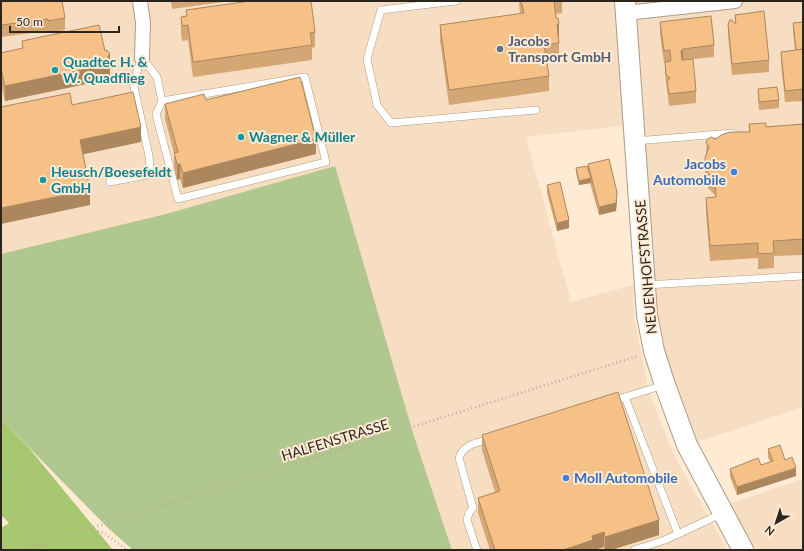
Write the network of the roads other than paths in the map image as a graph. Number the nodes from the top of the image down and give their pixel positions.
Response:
1 (140, 1) edge
2 (456, 1) edge
3 (735, 1) edge
4 (626, 7) edge
5 (142, 58) junction
6 (162, 101) junction
7 (536, 110) dead end
8 (739, 133) edge
9 (635, 141) junction
10 (110, 182) dead end
11 (803, 276) edge
12 (645, 285) junction
13 (665, 385) junction
14 (625, 397) junction
15 (603, 404) edge
16 (498, 437) edge
17 (723, 513) junction
18 (678, 534) junction
19 (477, 550) edge
20 (634, 550) edge
21 (743, 550) edge

1 - 5 street
2 - 7 lane
3 - 4 street, NEUENHOFSTRASSE
4 - 9 street, NEUENHOFSTRASSE
5 - 6 lane
5 - 10 lane
6 - 6 lane
8 - 9 lane
9 - 12 street, NEUENHOFSTRASSE
11 - 12 lane
12 - 13 street, NEUENHOFSTRASSE
13 - 14 lane
13 - 17 street, NEUENHOFSTRASSE
14 - 15 lane
14 - 18 lane
16 - 19 lane
17 - 18 lane
17 - 21 street, NEUENHOFSTRASSE
18 - 20 lane

